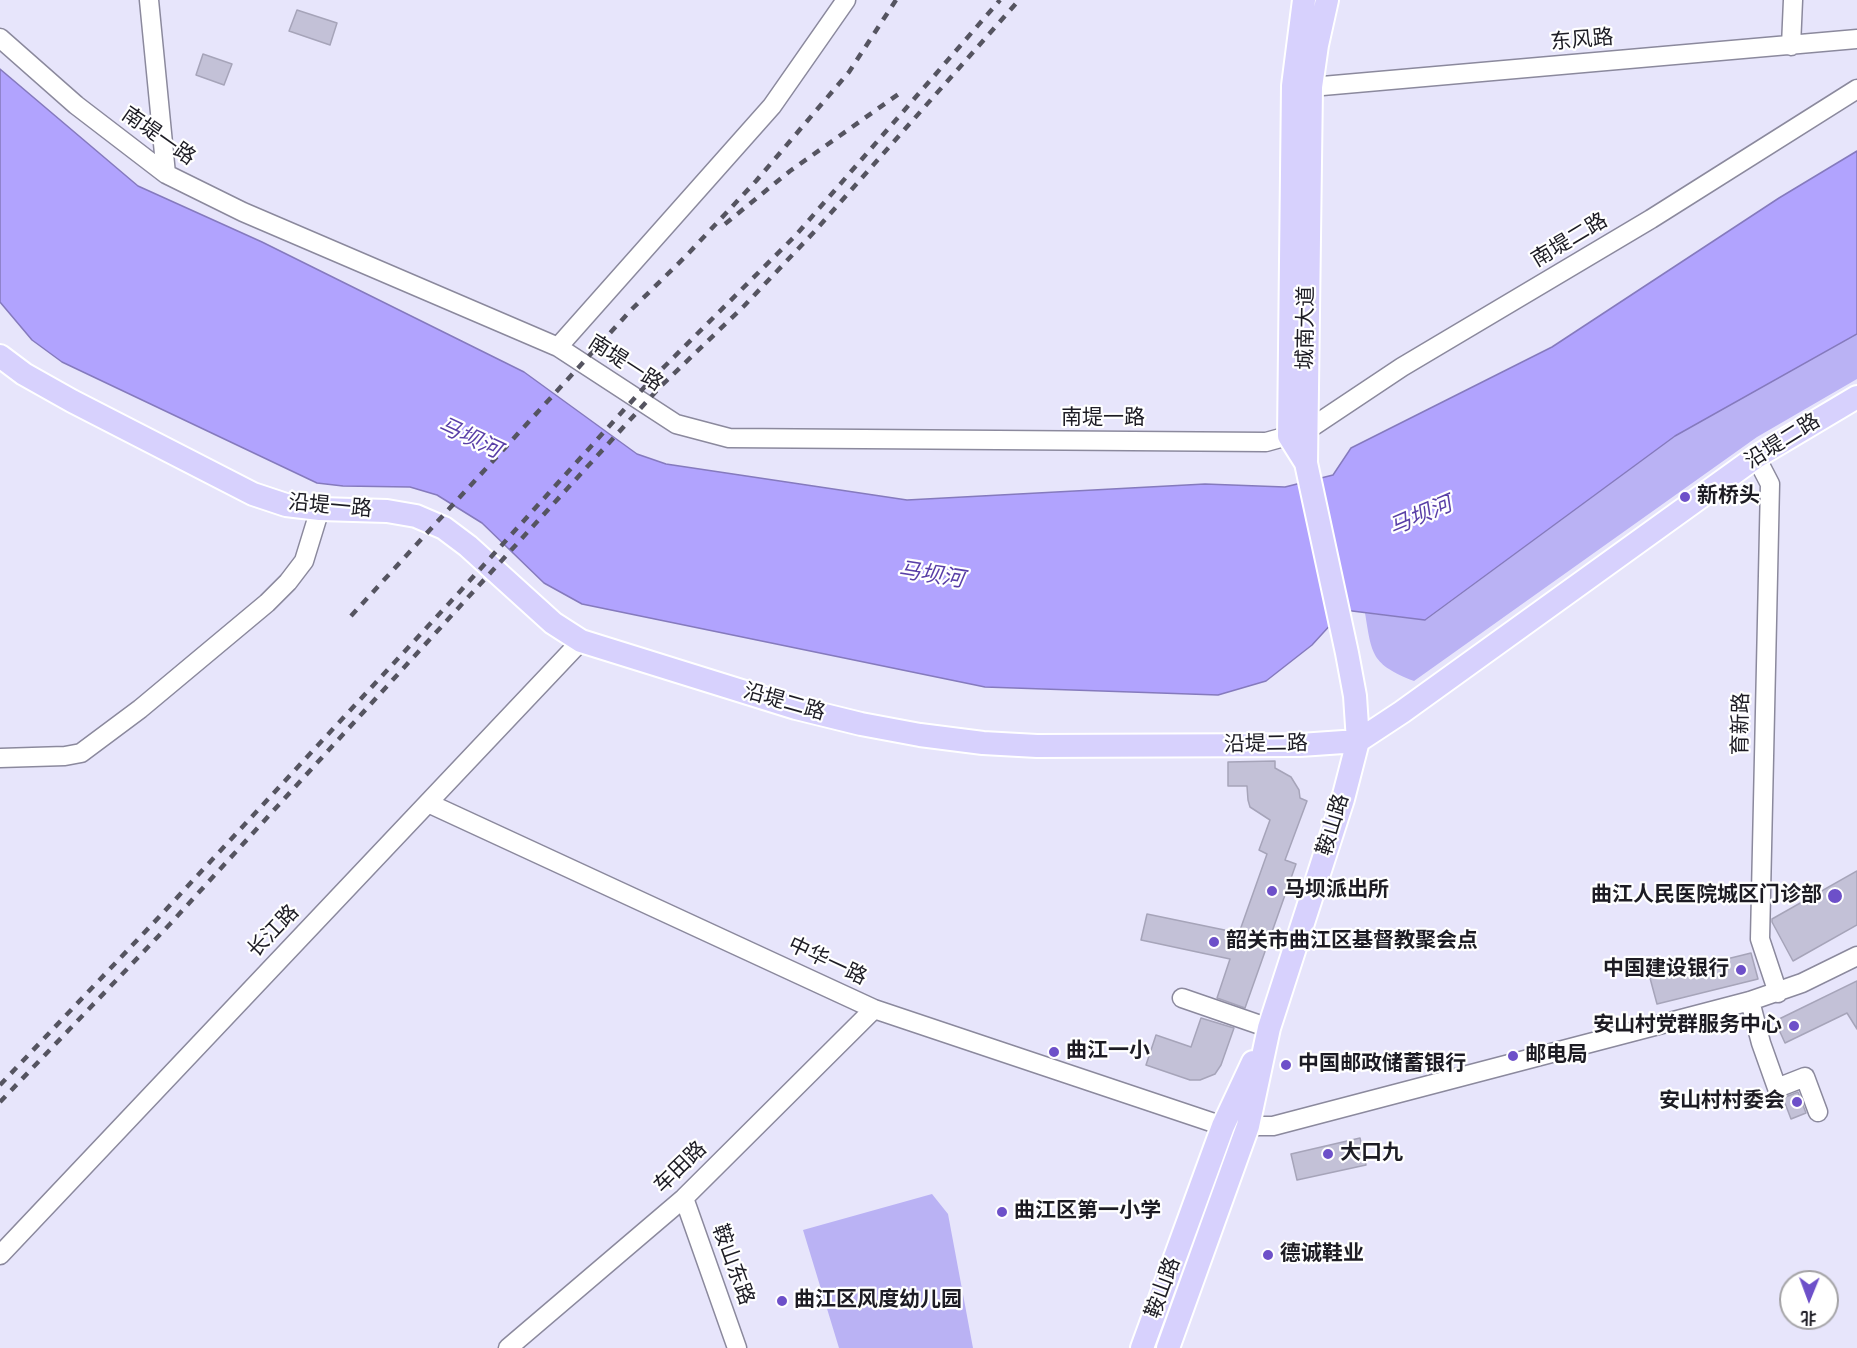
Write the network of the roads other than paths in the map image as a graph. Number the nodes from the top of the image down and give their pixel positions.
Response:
1 (149, 0) edge
2 (846, 0) edge
3 (1304, 0) edge
4 (1327, 0) edge
5 (1793, 0) edge
6 (0, 38) edge
7 (1857, 39) edge
8 (1791, 46) junction
9 (1311, 87) junction
10 (1857, 89) edge
11 (166, 174) junction
12 (558, 347) junction
13 (0, 356) edge
14 (1857, 397) edge
15 (1297, 434) junction
16 (1756, 457) junction
17 (320, 509) junction
18 (581, 641) junction
19 (1347, 653) joint
20 (1358, 741) junction
21 (0, 758) edge
22 (428, 802) junction
23 (1857, 956) edge
24 (1778, 993) junction
25 (1182, 998) dead end
26 (1750, 1001) junction
27 (874, 1009) junction
28 (1269, 1028) junction
29 (1818, 1112) dead end
30 (1222, 1126) junction
31 (1248, 1126) junction
32 (684, 1198) junction
33 (0, 1255) edge
34 (508, 1348) edge
35 (737, 1348) edge
36 (1142, 1348) edge
37 (1168, 1348) edge

1 - 11 street
2 - 12 street
3 - 15 main road
4 - 9 main road, 城南大道
5 - 8 street
6 - 11 street, 南堤一路
7 - 8 street, 东风路
8 - 9 street, 东风路
9 - 15 main road, 城南大道
10 - 15 street, 南堤二路
11 - 12 street, 南堤一路
12 - 15 street, 南堤一路
13 - 17 main road, 沿堤一路
14 - 16 main road, 沿堤二路
15 - 19 main road, 城南大道
16 - 20 main road, 沿堤二路
16 - 24 street, 育新路
17 - 18 main road, 沿堤一路
17 - 21 street
18 - 20 main road, 沿堤二路
18 - 22 street, 长江路
19 - 20 main road, 鞍山路
20 - 28 main road, 鞍山路
22 - 27 street, 中华一路
22 - 33 street, 长江路
23 - 24 street, 中华一路
24 - 26 street, 中华一路
25 - 28 street
26 - 29 street
26 - 31 street, 中华一路
27 - 30 street, 中华一路
27 - 32 street, 车田路
28 - 30 main road, 鞍山路
28 - 31 main road, 鞍山路
30 - 31 street, 中华一路
30 - 36 main road, 鞍山路
31 - 37 main road, 鞍山路
32 - 34 street, 车田路
32 - 35 street, 鞍山东路

